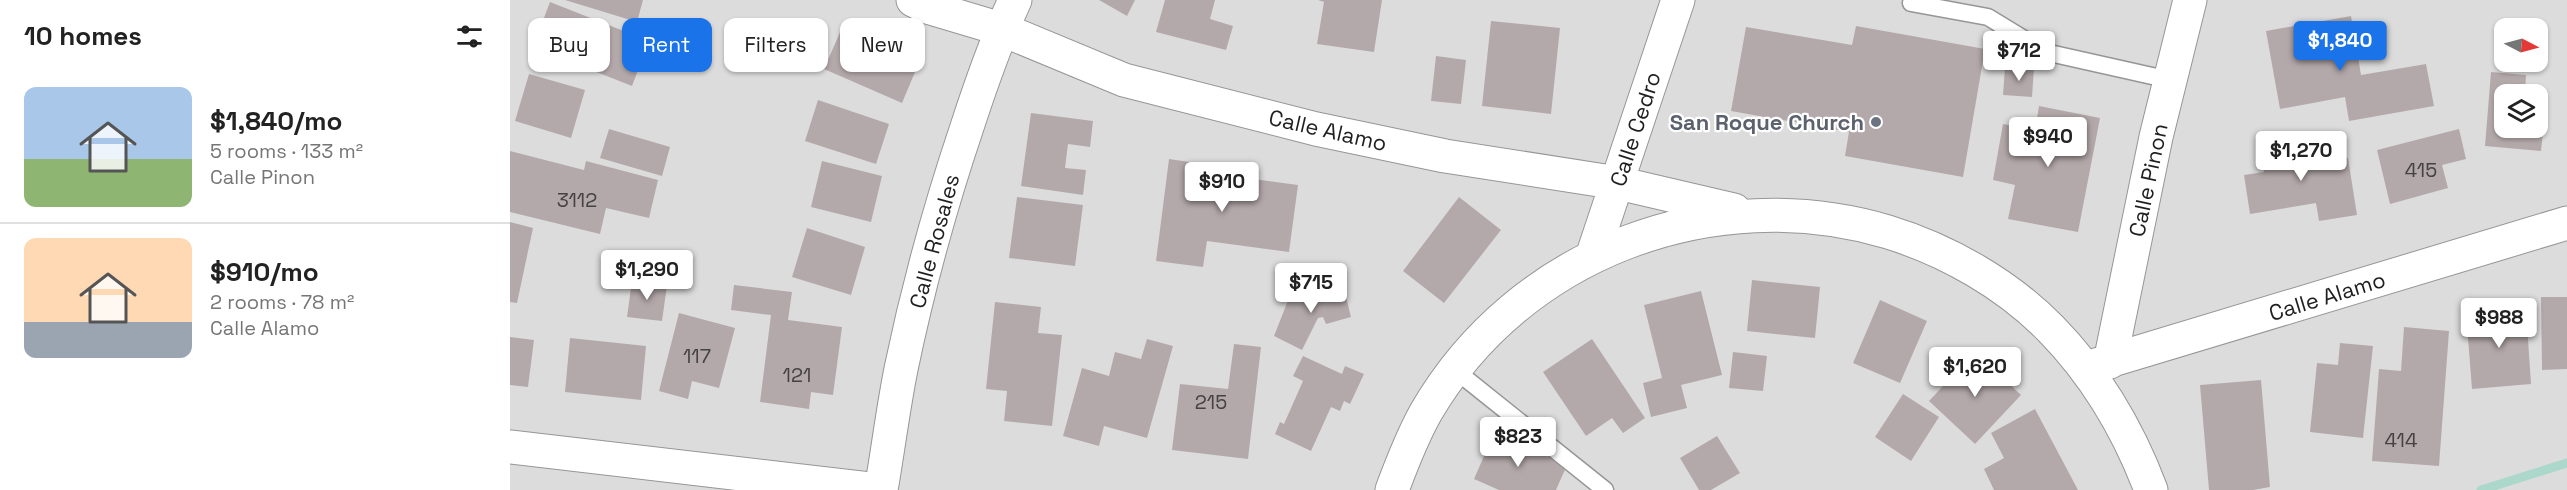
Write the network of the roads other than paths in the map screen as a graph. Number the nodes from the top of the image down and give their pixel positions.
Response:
1 (913, 0) edge
2 (1015, 0) edge
3 (1678, 0) edge
4 (2190, 0) edge
5 (1911, 3) dead end
6 (1001, 29) junction
7 (2170, 80) junction
8 (1618, 183) junction
9 (1755, 214) junction
10 (2567, 223) edge
11 (1592, 257) junction
12 (2098, 365) junction
13 (1455, 370) junction
14 (510, 447) edge
15 (880, 490) edge
16 (1392, 490) edge
17 (1605, 490) edge
18 (2151, 490) edge

1 - 6 street, Calle Alamo
2 - 6 street, Calle Rosales
3 - 8 street, Calle Cedro
4 - 7 street, Calle Pinon
5 - 7 lane
6 - 8 street, Calle Alamo
6 - 15 street, Calle Rosales
7 - 12 street, Calle Pinon
8 - 9 street, Calle Alamo
8 - 11 street, Calle Cedro
9 - 11 street
9 - 12 street
10 - 12 street, Calle Alamo
11 - 13 street
12 - 18 street
13 - 16 street
13 - 17 lane
14 - 15 street

